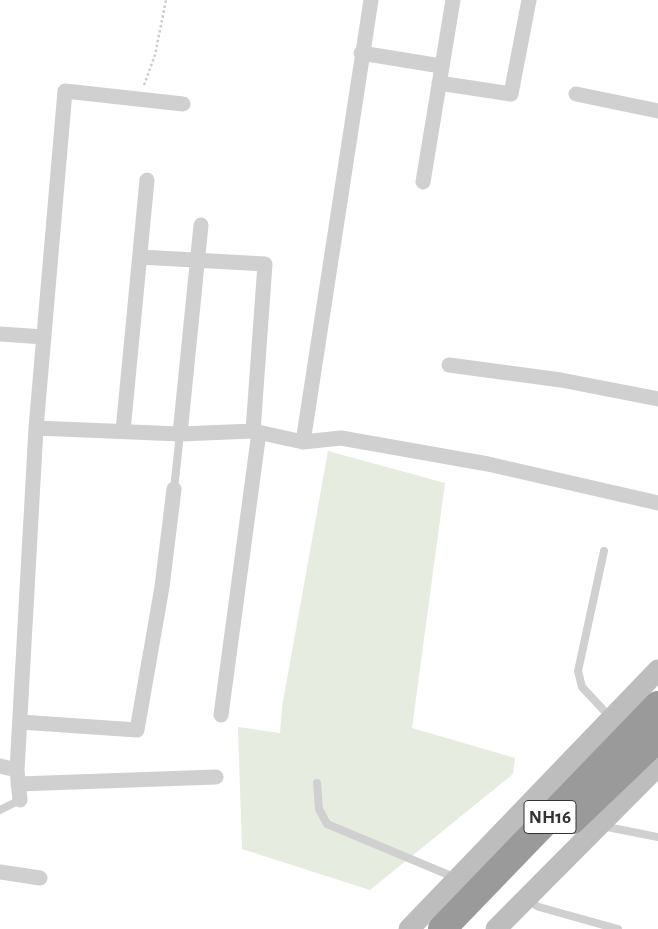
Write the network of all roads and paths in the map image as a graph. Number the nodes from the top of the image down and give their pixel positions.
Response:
1 (166, 0) edge
2 (371, 0) edge
3 (453, 0) edge
4 (529, 0) edge
5 (362, 53) junction
6 (442, 66) junction
7 (439, 83) junction
8 (576, 94) dead end
9 (134, 99) junction
10 (183, 104) dead end
11 (658, 111) edge
12 (147, 180) dead end
13 (424, 182) dead end
14 (201, 225) dead end
15 (140, 257) junction
16 (198, 259) junction
17 (0, 334) edge
18 (44, 337) junction
19 (449, 365) dead end
20 (658, 399) edge
21 (36, 428) junction
22 (123, 431) junction
23 (256, 431) junction
24 (180, 434) junction
25 (303, 442) junction
26 (174, 490) joint
27 (658, 503) edge
28 (604, 551) dead end
29 (658, 670) edge
30 (658, 706) edge
31 (221, 715) dead end
32 (612, 718) junction
33 (20, 722) junction
34 (658, 738) edge
35 (0, 766) edge
36 (658, 766) edge
37 (18, 777) junction
38 (216, 777) dead end
39 (317, 783) dead end
40 (20, 800) joint
41 (0, 810) edge
42 (598, 825) junction
43 (658, 837) edge
44 (0, 872) edge
45 (40, 878) dead end
46 (458, 878) junction
47 (525, 900) junction
48 (409, 929) edge
49 (442, 929) edge
50 (466, 929) edge
51 (496, 929) edge
52 (618, 929) edge

1 - 9 path
2 - 5 street
3 - 6 street
4 - 7 street
5 - 6 street
5 - 25 street
6 - 7 street
7 - 13 street
8 - 11 street
9 - 10 street
9 - 18 street
12 - 15 street
14 - 16 street
15 - 16 street
15 - 22 street
16 - 23 street
16 - 24 street
17 - 18 street
18 - 21 street
19 - 20 street
21 - 22 street
21 - 33 street
22 - 24 street
23 - 24 street
23 - 25 street
23 - 31 street
24 - 26 lane
25 - 27 street
26 - 33 street
28 - 32 lane
29 - 32 street
30 - 49 highway, NH16
32 - 46 street
33 - 37 street
34 - 50 highway, NH16
35 - 37 street
36 - 42 street
37 - 38 street
37 - 40 street
39 - 46 lane
40 - 41 lane
42 - 43 lane
42 - 47 street
44 - 45 street
46 - 48 street
47 - 51 street
47 - 52 lane

